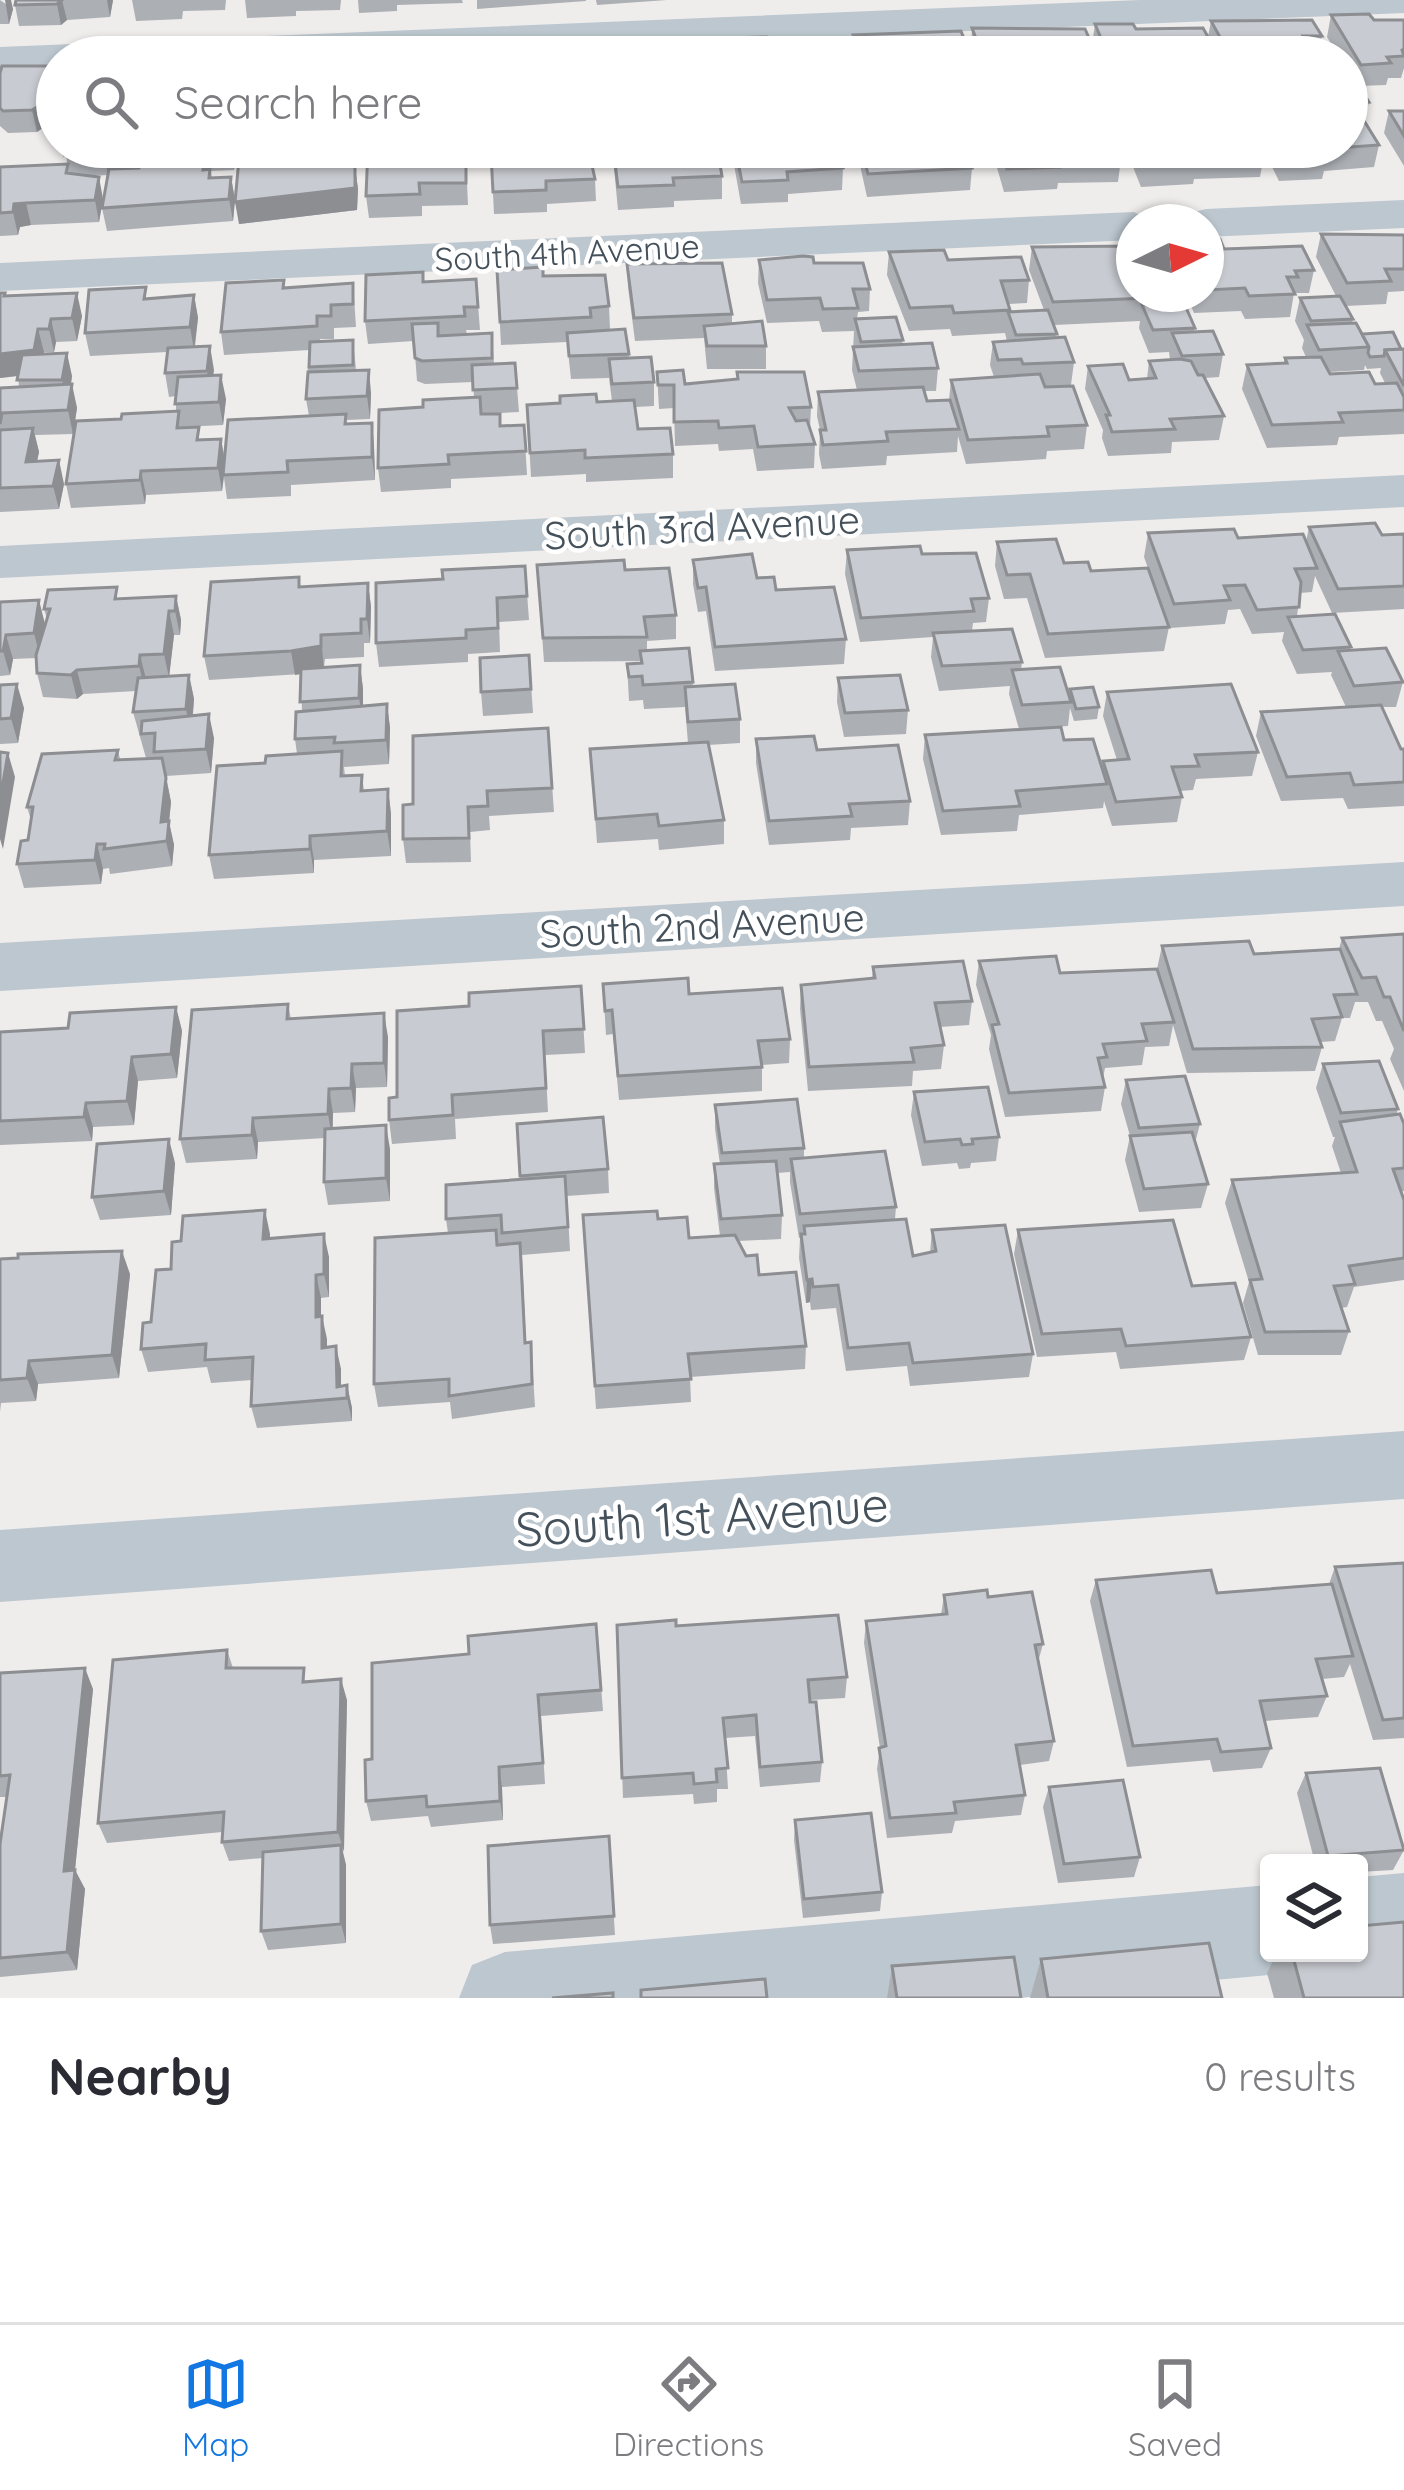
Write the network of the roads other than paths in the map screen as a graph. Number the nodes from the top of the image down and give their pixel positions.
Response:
1 (1404, 2) edge
2 (552, 36) edge
3 (36, 57) edge
4 (0, 58) edge
5 (1404, 214) edge
6 (1224, 222) edge
7 (1116, 227) edge
8 (0, 277) edge
9 (1404, 491) edge
10 (0, 562) edge
11 (1404, 884) edge
12 (0, 967) edge
13 (1404, 1465) edge
14 (0, 1566) edge
15 (1404, 1918) edge
16 (1368, 1921) edge
17 (1260, 1931) edge
18 (505, 1998) edge

1 - 2 street
3 - 4 street
5 - 6 street
7 - 8 street, South 4th Avenue
9 - 10 street, South 3rd Avenue
11 - 12 street, South 2nd Avenue
13 - 14 street, South 1st Avenue
15 - 16 street
17 - 18 street

